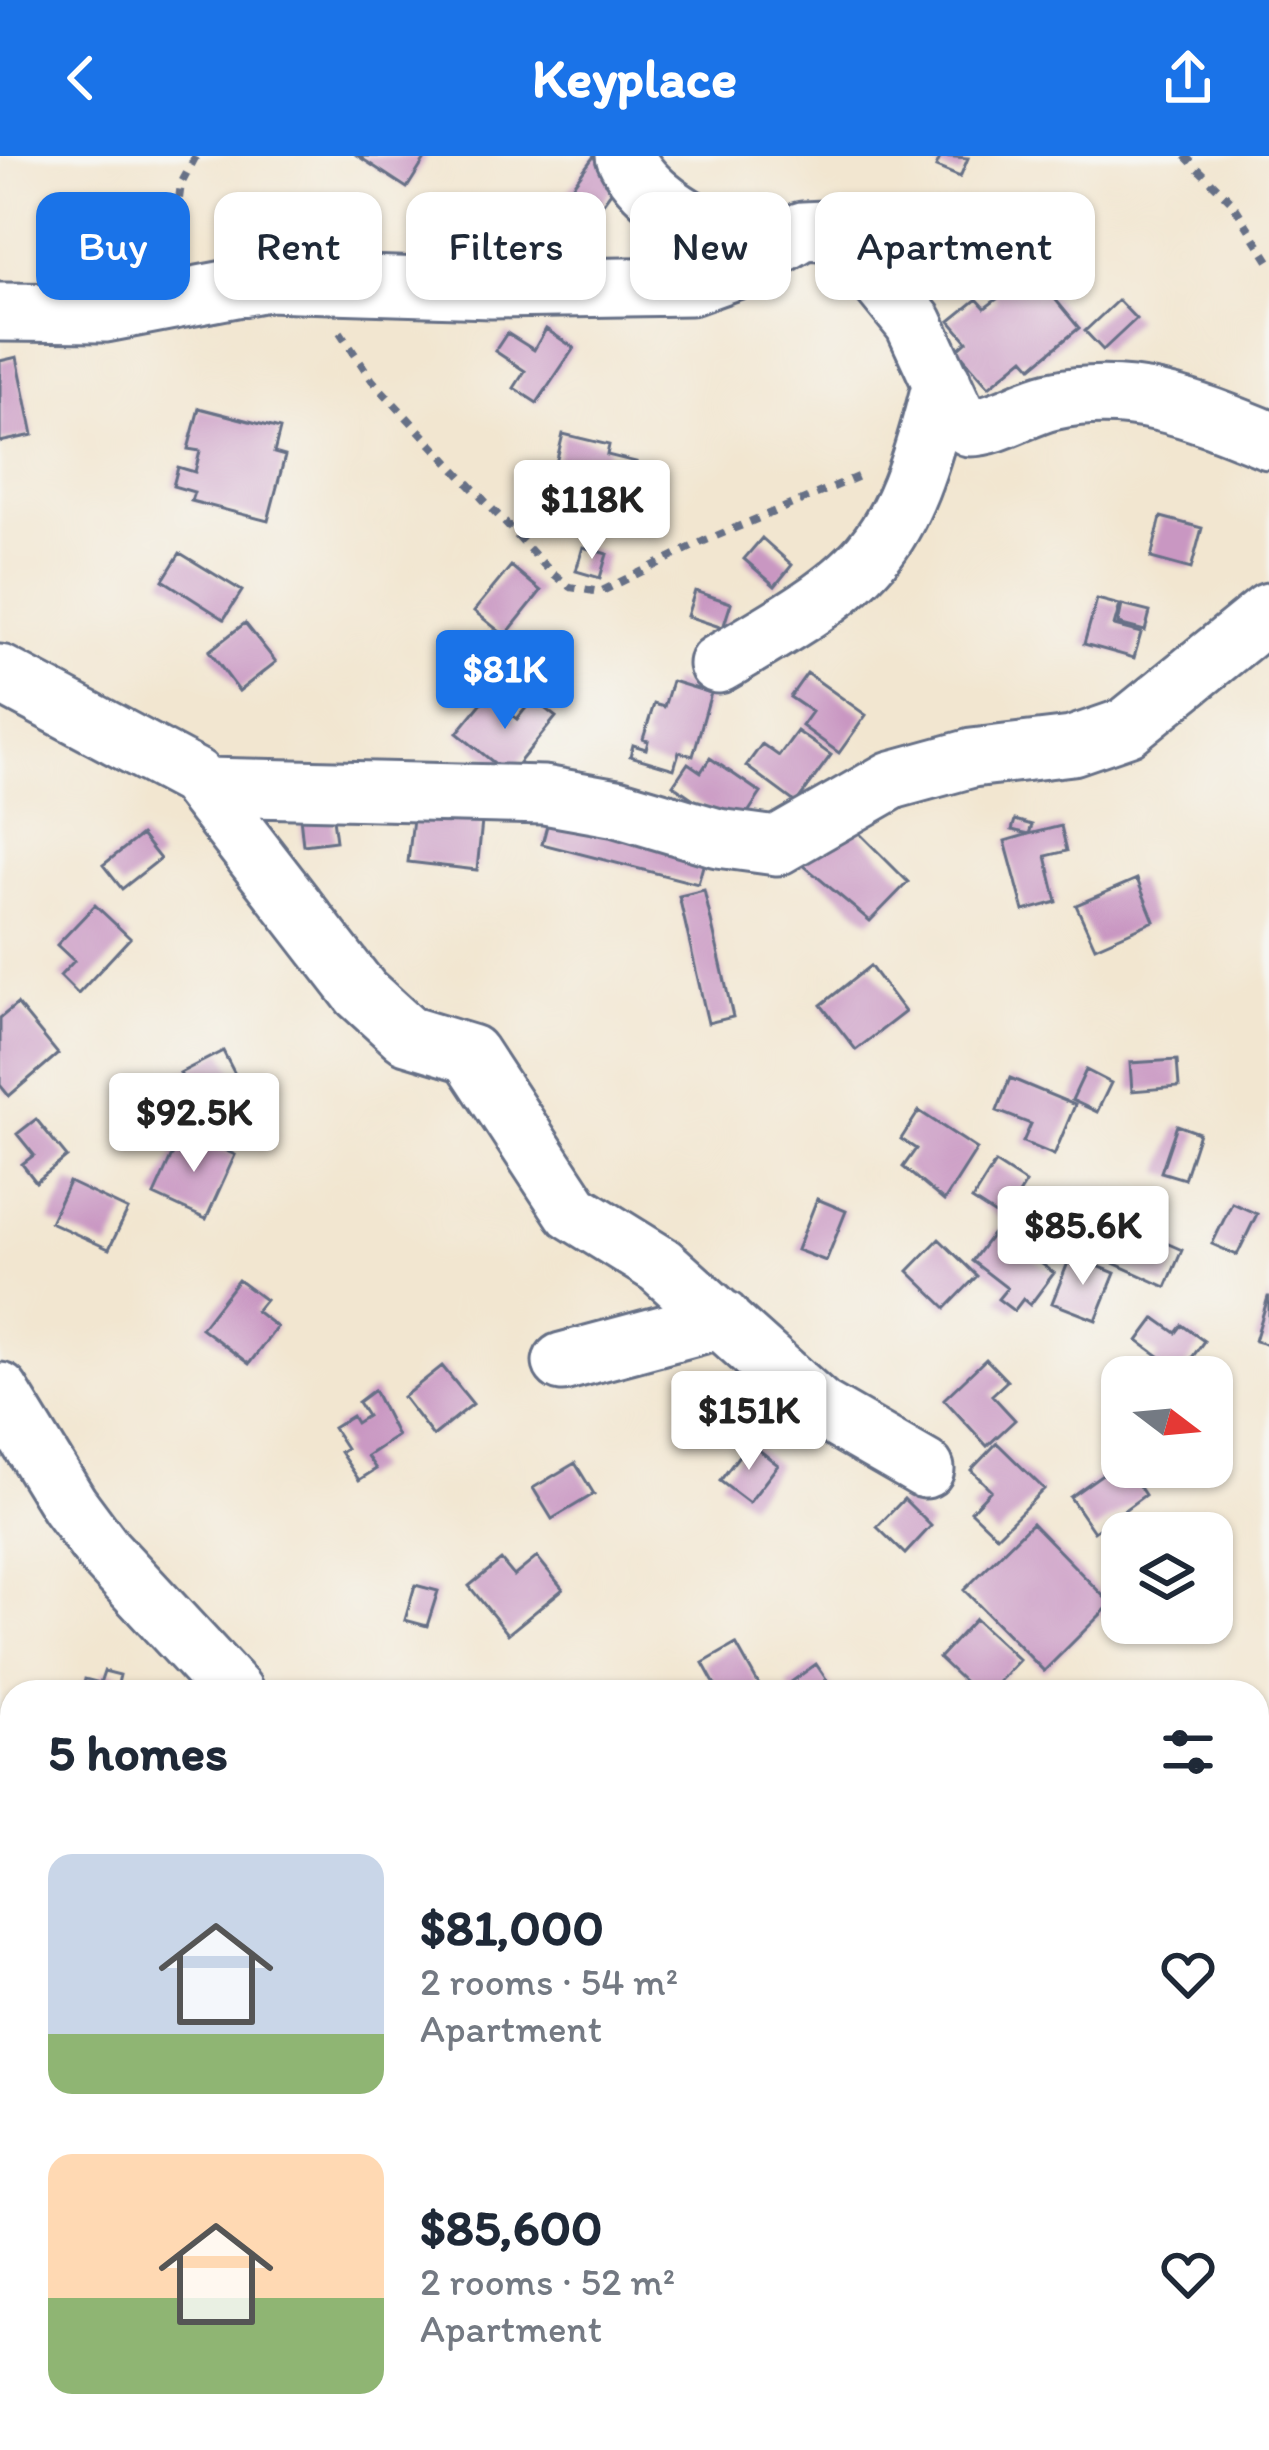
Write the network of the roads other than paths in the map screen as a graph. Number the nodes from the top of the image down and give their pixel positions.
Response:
1 (625, 156) edge
2 (653, 192) edge
3 (791, 237) edge
4 (630, 289) edge
5 (0, 312) edge
6 (942, 382) junction
7 (1269, 440) edge
8 (1269, 612) edge
9 (718, 664) dead end
10 (0, 674) edge
11 (205, 787) junction
12 (722, 1319) junction
13 (562, 1362) dead end
14 (0, 1392) edge
15 (925, 1469) dead end
16 (223, 1680) edge

1 - 2 street
3 - 6 street
4 - 5 street
6 - 7 street
6 - 9 street
8 - 11 street
10 - 11 street
11 - 12 street
12 - 13 street
12 - 15 street
14 - 16 street

